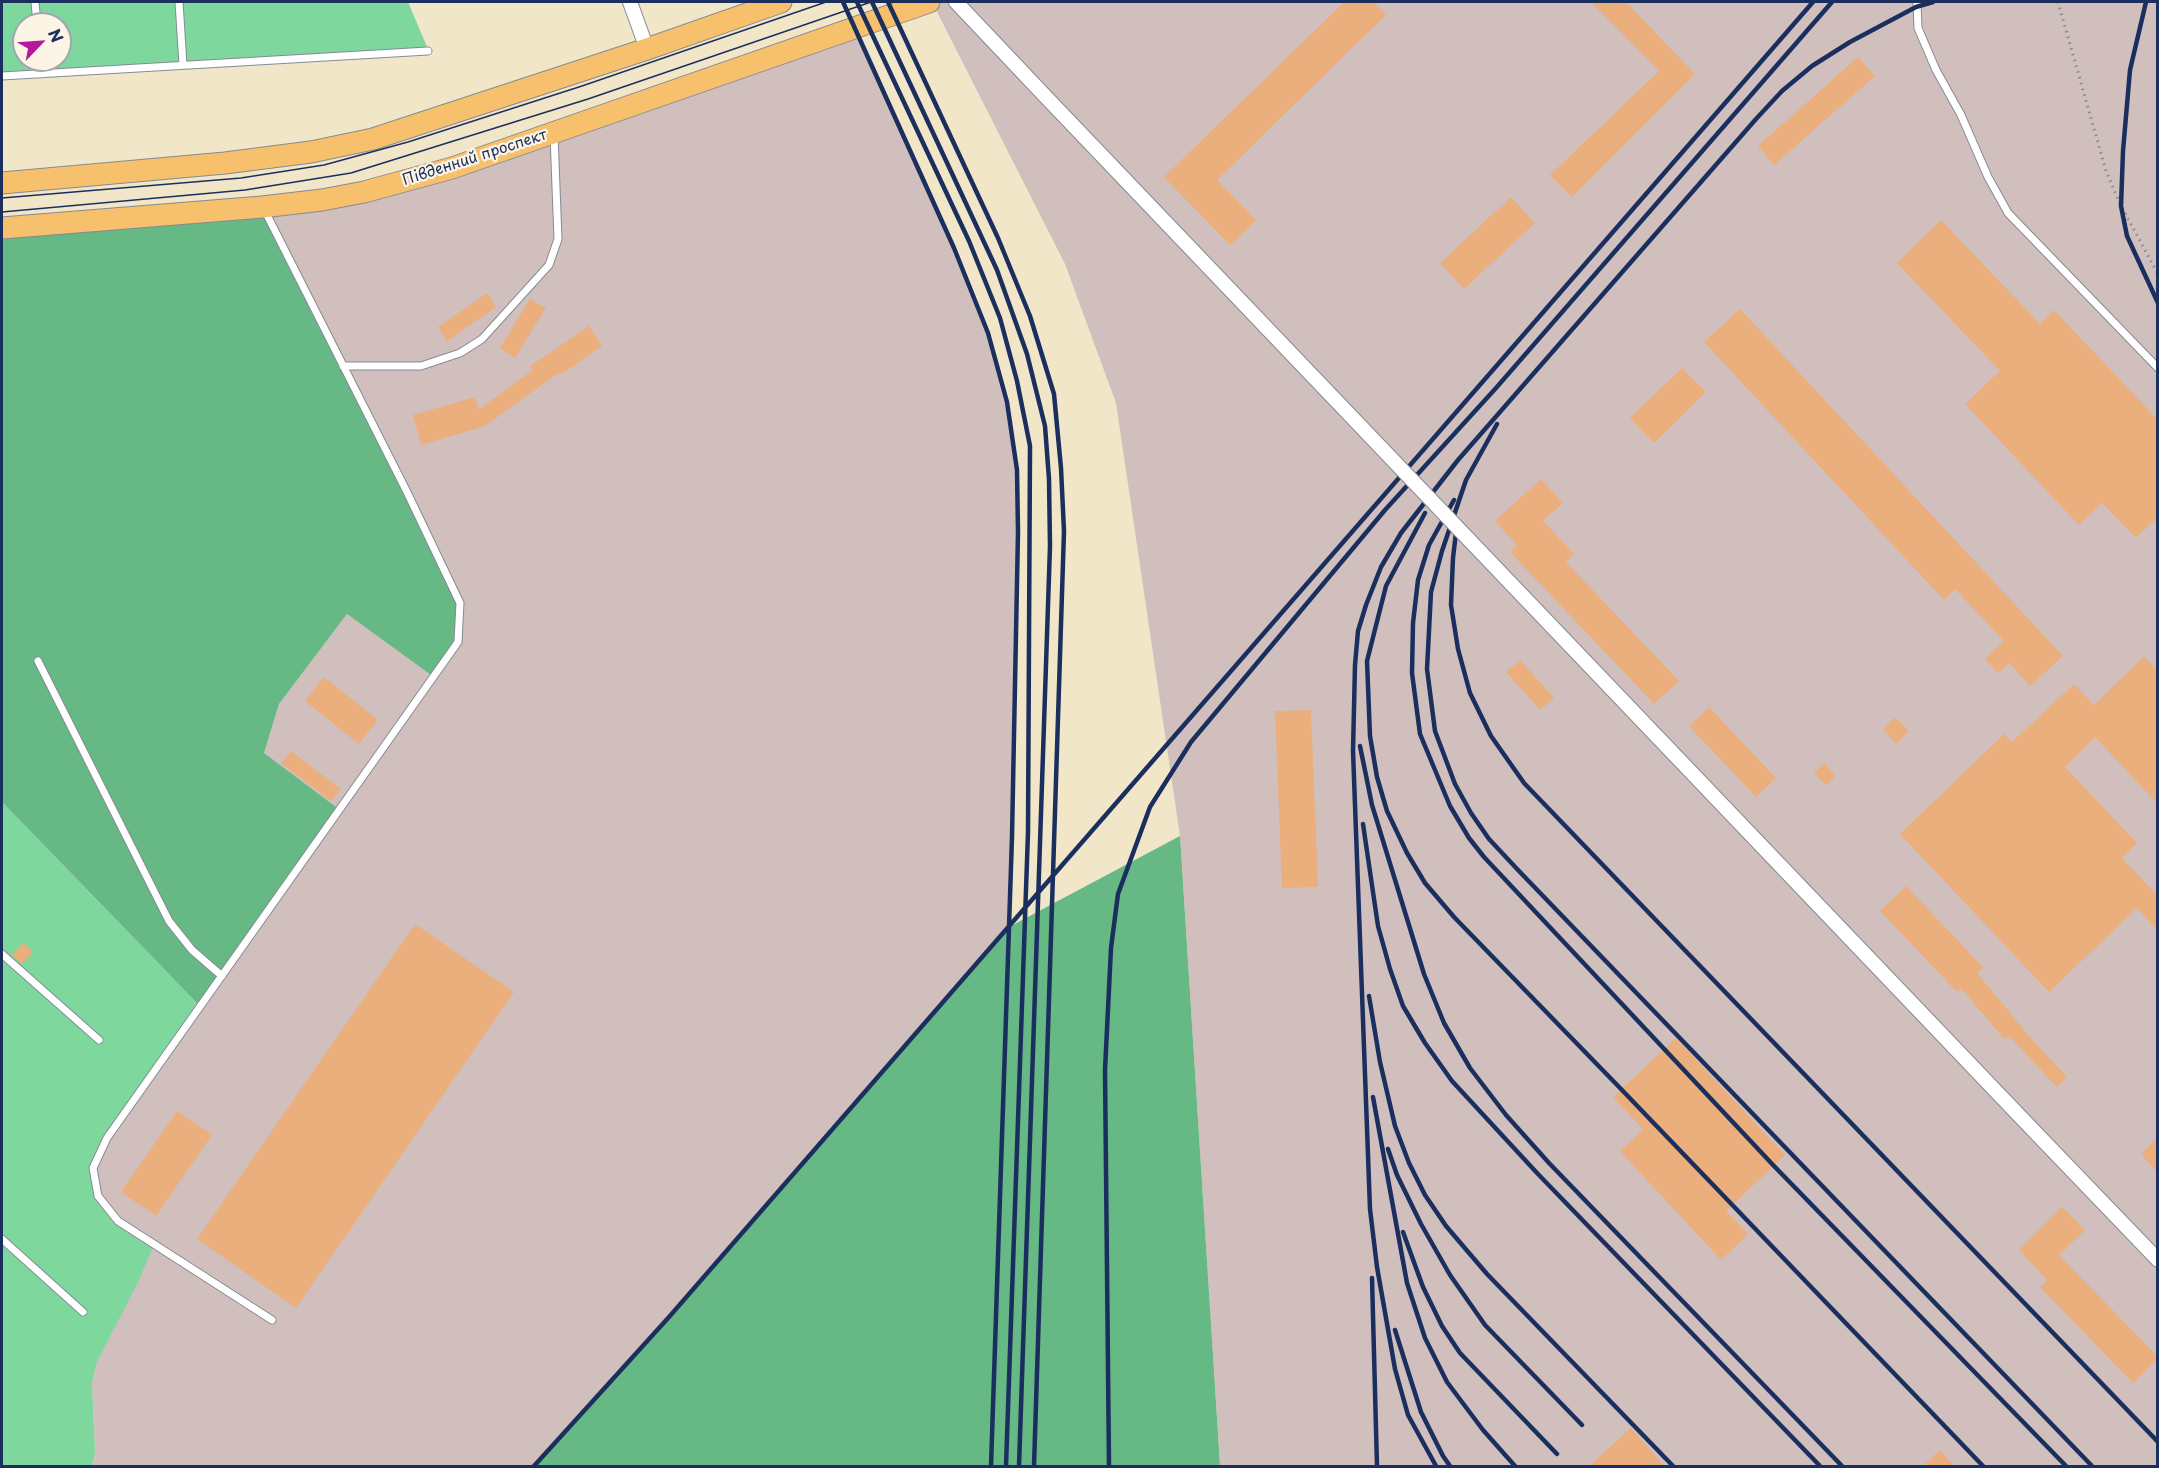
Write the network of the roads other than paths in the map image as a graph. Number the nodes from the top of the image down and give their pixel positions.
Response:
1 (179, 2) edge
2 (630, 2) edge
3 (781, 2) edge
4 (929, 2) edge
5 (956, 2) edge
6 (1917, 2) edge
7 (647, 49) junction
8 (428, 51) dead end
9 (183, 65) junction
10 (40, 74) joint
11 (2, 76) edge
12 (554, 132) junction
13 (2, 183) edge
14 (262, 207) junction
15 (2, 228) edge
16 (343, 366) junction
17 (2157, 368) edge
18 (38, 661) dead end
19 (2, 954) edge
20 (222, 976) junction
21 (99, 1040) dead end
22 (2, 1239) edge
23 (2157, 1260) edge
24 (83, 1312) dead end
25 (272, 1320) dead end

1 - 9 lane
2 - 7 street
3 - 7 main road
4 - 12 main road, Південний проспект
5 - 23 street, bridge
6 - 17 lane
7 - 13 main road
8 - 9 lane
9 - 10 lane
10 - 11 lane
12 - 14 main road, Південний проспект
12 - 16 lane
14 - 15 main road, Південний проспект
14 - 16 lane
16 - 20 lane
18 - 20 lane
19 - 21 lane
20 - 25 lane
22 - 24 lane

